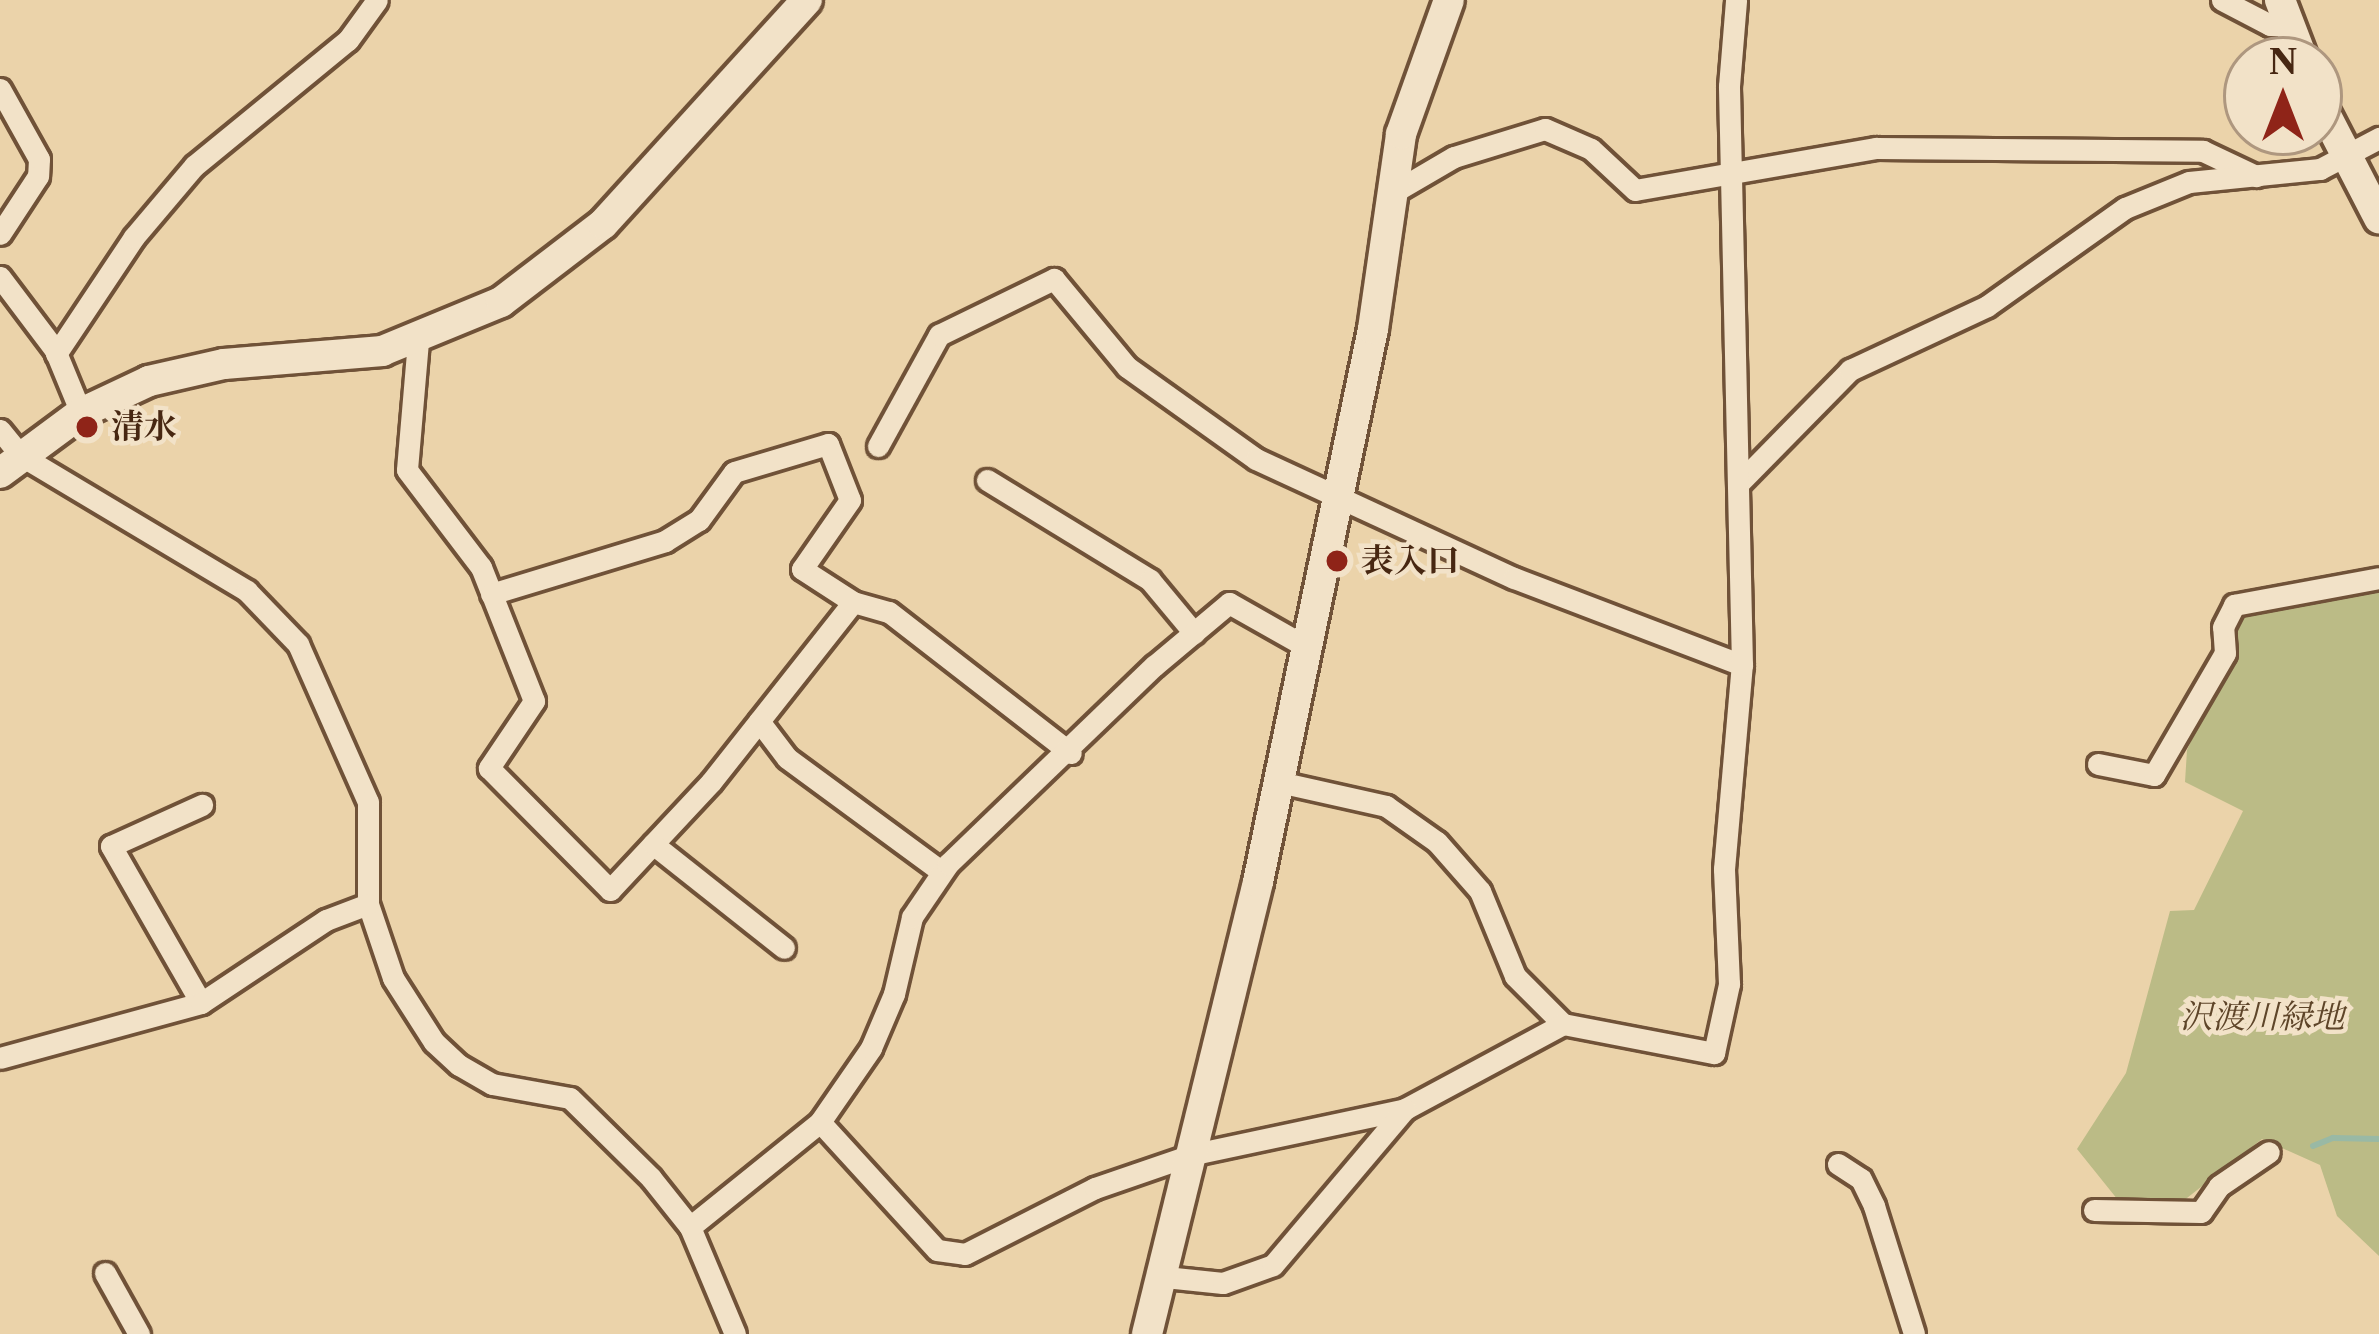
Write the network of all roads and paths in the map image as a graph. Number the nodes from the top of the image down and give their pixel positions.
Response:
1 (377, 0) edge
2 (807, 0) edge
3 (1449, 0) edge
4 (1736, 0) edge
5 (2222, 0) edge
6 (2285, 13) edge
7 (0, 89) edge
8 (2379, 138) edge
9 (2343, 158) junction
10 (2256, 176) junction
11 (1735, 177) junction
12 (1394, 192) junction
13 (2379, 218) edge
14 (0, 234) edge
15 (0, 277) edge
16 (418, 341) junction
17 (56, 354) junction
18 (81, 413) junction
19 (0, 430) edge
20 (878, 446) dead end
21 (10, 464) edge
22 (987, 480) dead end
23 (1742, 481) junction
24 (1335, 497) junction
25 (2379, 578) edge
26 (491, 594) junction
27 (853, 602) junction
28 (1194, 633) junction
29 (1303, 645) junction
30 (1742, 665) junction
31 (759, 721) junction
32 (1071, 753) junction
33 (2098, 764) dead end
34 (1279, 782) junction
35 (202, 805) dead end
36 (652, 844) junction
37 (942, 872) junction
38 (368, 904) junction
39 (784, 948) dead end
40 (201, 1003) junction
41 (1563, 1024) junction
42 (0, 1058) edge
43 (1405, 1108) junction
44 (820, 1122) junction
45 (2269, 1152) dead end
46 (1194, 1154) junction
47 (1838, 1164) dead end
48 (2094, 1210) dead end
49 (691, 1227) junction
50 (104, 1273) dead end
51 (1165, 1277) junction
52 (139, 1334) edge
53 (735, 1334) edge
54 (1148, 1334) edge
55 (1914, 1334) edge

1 - 17 street
2 - 16 street
3 - 12 street
4 - 11 street
5 - 6 street
7 - 14 street
8 - 9 street
9 - 10 street
9 - 13 street
10 - 11 street
10 - 23 street
11 - 12 street
11 - 23 street
12 - 24 street
15 - 17 street
16 - 18 street
16 - 26 street
17 - 18 street
18 - 21 street
19 - 21 street
20 - 24 street
21 - 38 street
22 - 28 street
23 - 30 street
24 - 29 street
24 - 30 street
25 - 33 street
26 - 27 street
26 - 36 street
27 - 31 street
27 - 32 street
28 - 29 street
28 - 32 street
29 - 34 street
30 - 41 street
31 - 36 street
31 - 37 street
32 - 37 street
34 - 41 street
34 - 46 street
35 - 40 street
36 - 39 street
37 - 44 street
38 - 40 street
38 - 49 street
40 - 42 street
41 - 43 street
43 - 46 street
43 - 51 street
44 - 46 street
44 - 49 street
45 - 48 street
46 - 51 street
47 - 55 street
49 - 53 street
50 - 52 street
51 - 54 street

